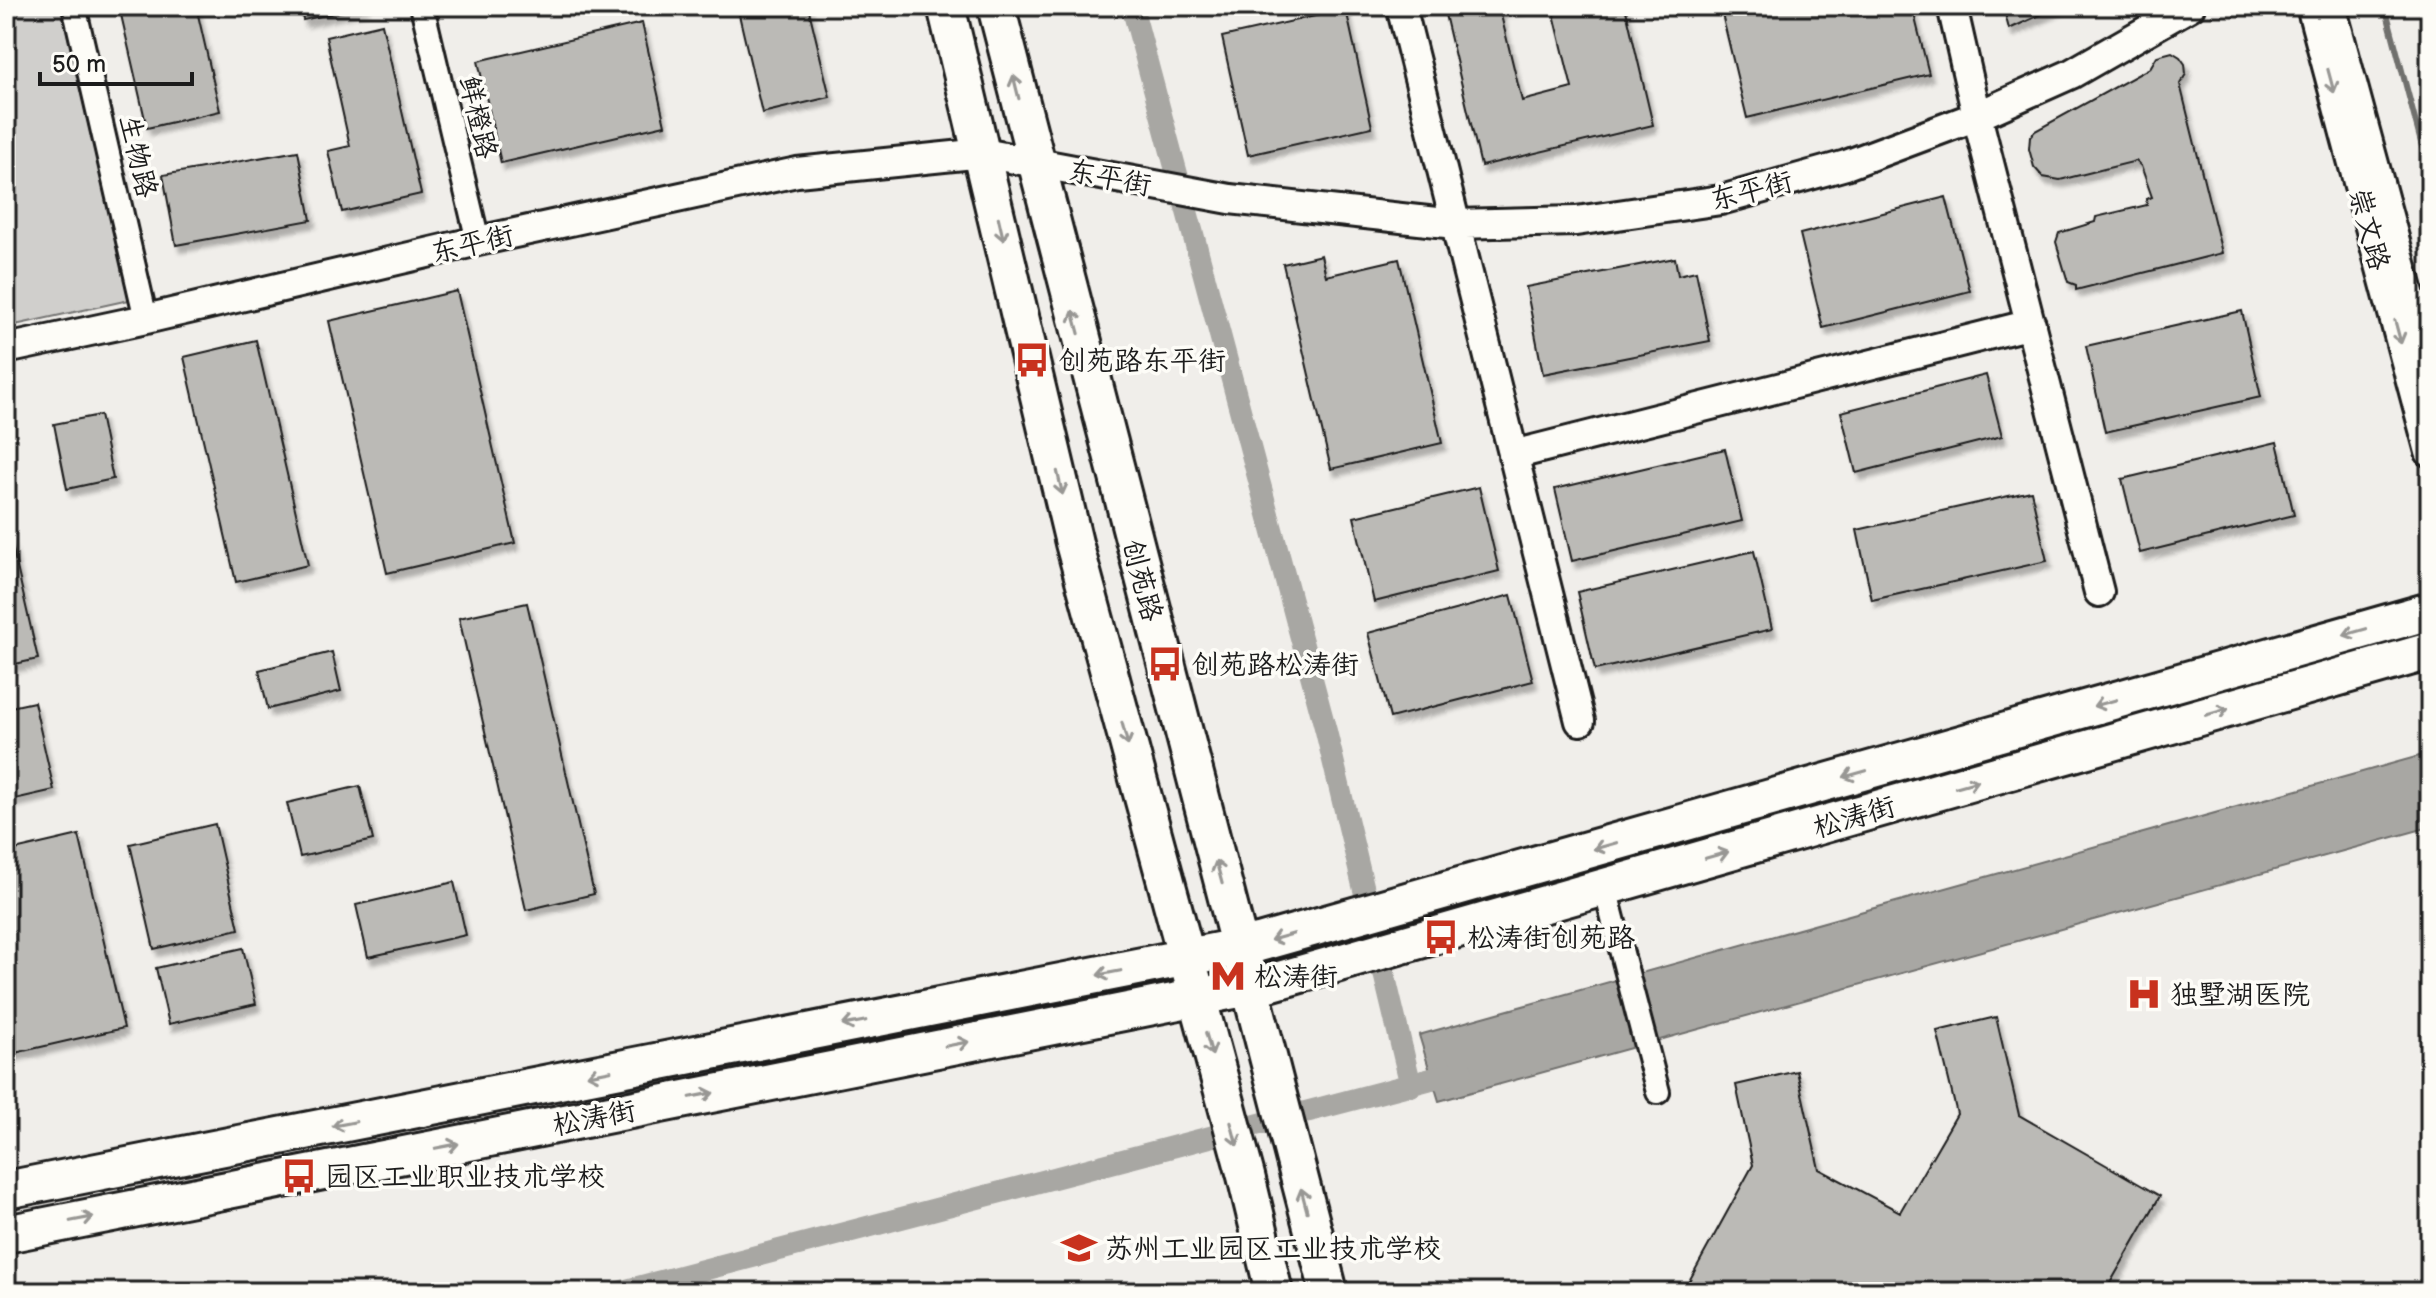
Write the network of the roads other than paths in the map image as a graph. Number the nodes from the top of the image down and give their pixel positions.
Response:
1 (74, 6) edge
2 (422, 6) edge
3 (946, 6) edge
4 (996, 6) edge
5 (1401, 6) edge
6 (1952, 6) edge
7 (2190, 6) edge
8 (2311, 6) edge
9 (2331, 6) edge
10 (1977, 116) junction
11 (983, 153) junction
12 (1035, 163) junction
13 (1455, 224) junction
14 (478, 241) junction
15 (146, 319) junction
16 (2031, 324) junction
17 (6, 349) edge
18 (2430, 370) edge
19 (2430, 452) edge
20 (1513, 455) junction
21 (2099, 592) dead end
22 (2430, 611) edge
23 (2430, 651) edge
24 (1580, 721) dead end
25 (1605, 888) junction
26 (1238, 948) junction
27 (1186, 958) junction
28 (1248, 987) junction
29 (1195, 997) junction
30 (1658, 1092) dead end
31 (6, 1190) edge
32 (6, 1234) edge
33 (1274, 1292) edge
34 (1329, 1292) edge

1 - 15 street, 生物路
2 - 14 street, 鲜橙路
3 - 11 main road, 创苑路
12 -> 4 main road, 创苑路
5 - 13 street
6 - 10 street
7 - 10 street, 东平街
8 -> 19 street, 崇文路
9 - 18 street, 崇文路
10 - 13 street, 东平街
10 - 16 street
11 - 12 street, 东平街
11 - 14 street, 东平街
11 -> 27 main road, 创苑路
12 - 13 street, 东平街
26 -> 12 main road, 创苑路
13 - 20 street
14 - 15 street, 东平街
15 - 17 street, 东平街
16 - 20 street
16 - 21 street
20 - 24 street
22 -> 26 main road, 松涛街
25 -> 23 main road, 松涛街
25 - 28 main road, 松涛街
25 - 30 street
26 - 27 main road, 松涛街
26 - 28 main road, 创苑路
27 - 29 main road, 创苑路
27 -> 31 main road, 松涛街
28 - 29 main road, 松涛街
34 -> 28 main road, 创苑路
32 -> 29 main road, 松涛街
29 -> 33 main road, 创苑路

